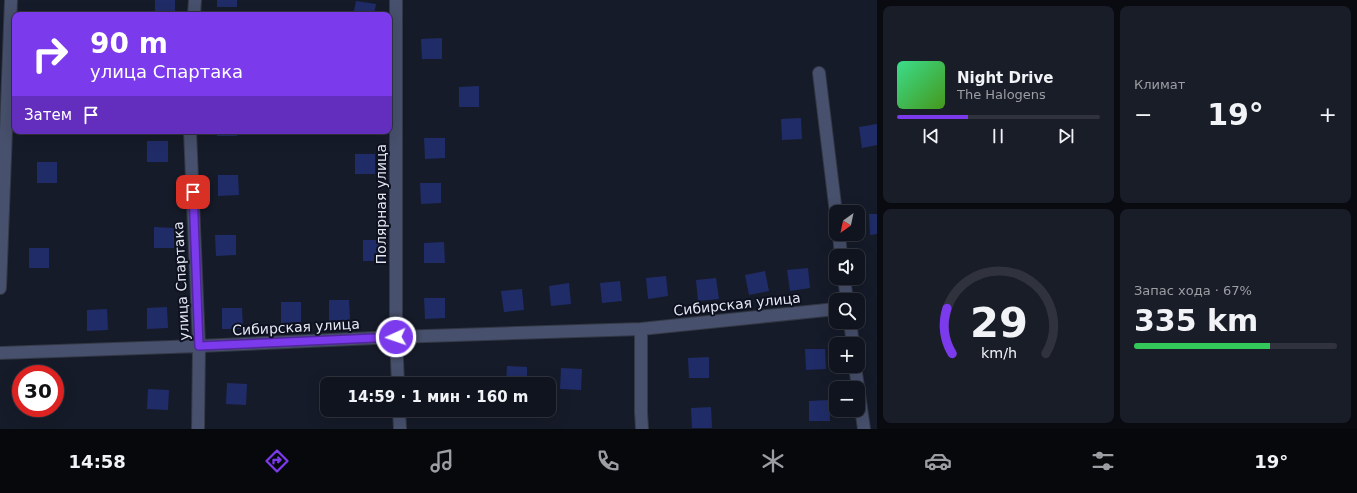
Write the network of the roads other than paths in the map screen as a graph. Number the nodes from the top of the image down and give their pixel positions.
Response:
1 (195, 0) edge
2 (396, 0) edge
3 (7, 7) edge
4 (194, 12) edge
5 (819, 73) dead end
6 (190, 134) edge
7 (835, 205) edge
8 (0, 288) edge
9 (829, 310) edge
10 (641, 329) junction
11 (396, 337) junction
12 (199, 346) junction
13 (0, 353) edge
14 (856, 373) edge
15 (398, 377) edge
16 (399, 417) edge
17 (198, 429) edge
18 (400, 429) edge
19 (642, 429) edge
20 (864, 429) edge

1 - 4 street
2 - 11 street, Полярная улица
3 - 8 street
5 - 7 street
6 - 12 street, улица Спартака
9 - 10 street, Сибирская улица
10 - 11 street, Сибирская улица
10 - 19 street
11 - 12 street, Сибирская улица
11 - 15 street, Полярная улица
12 - 13 street, Сибирская улица
12 - 17 street, улица Спартака
14 - 20 street
16 - 18 street

